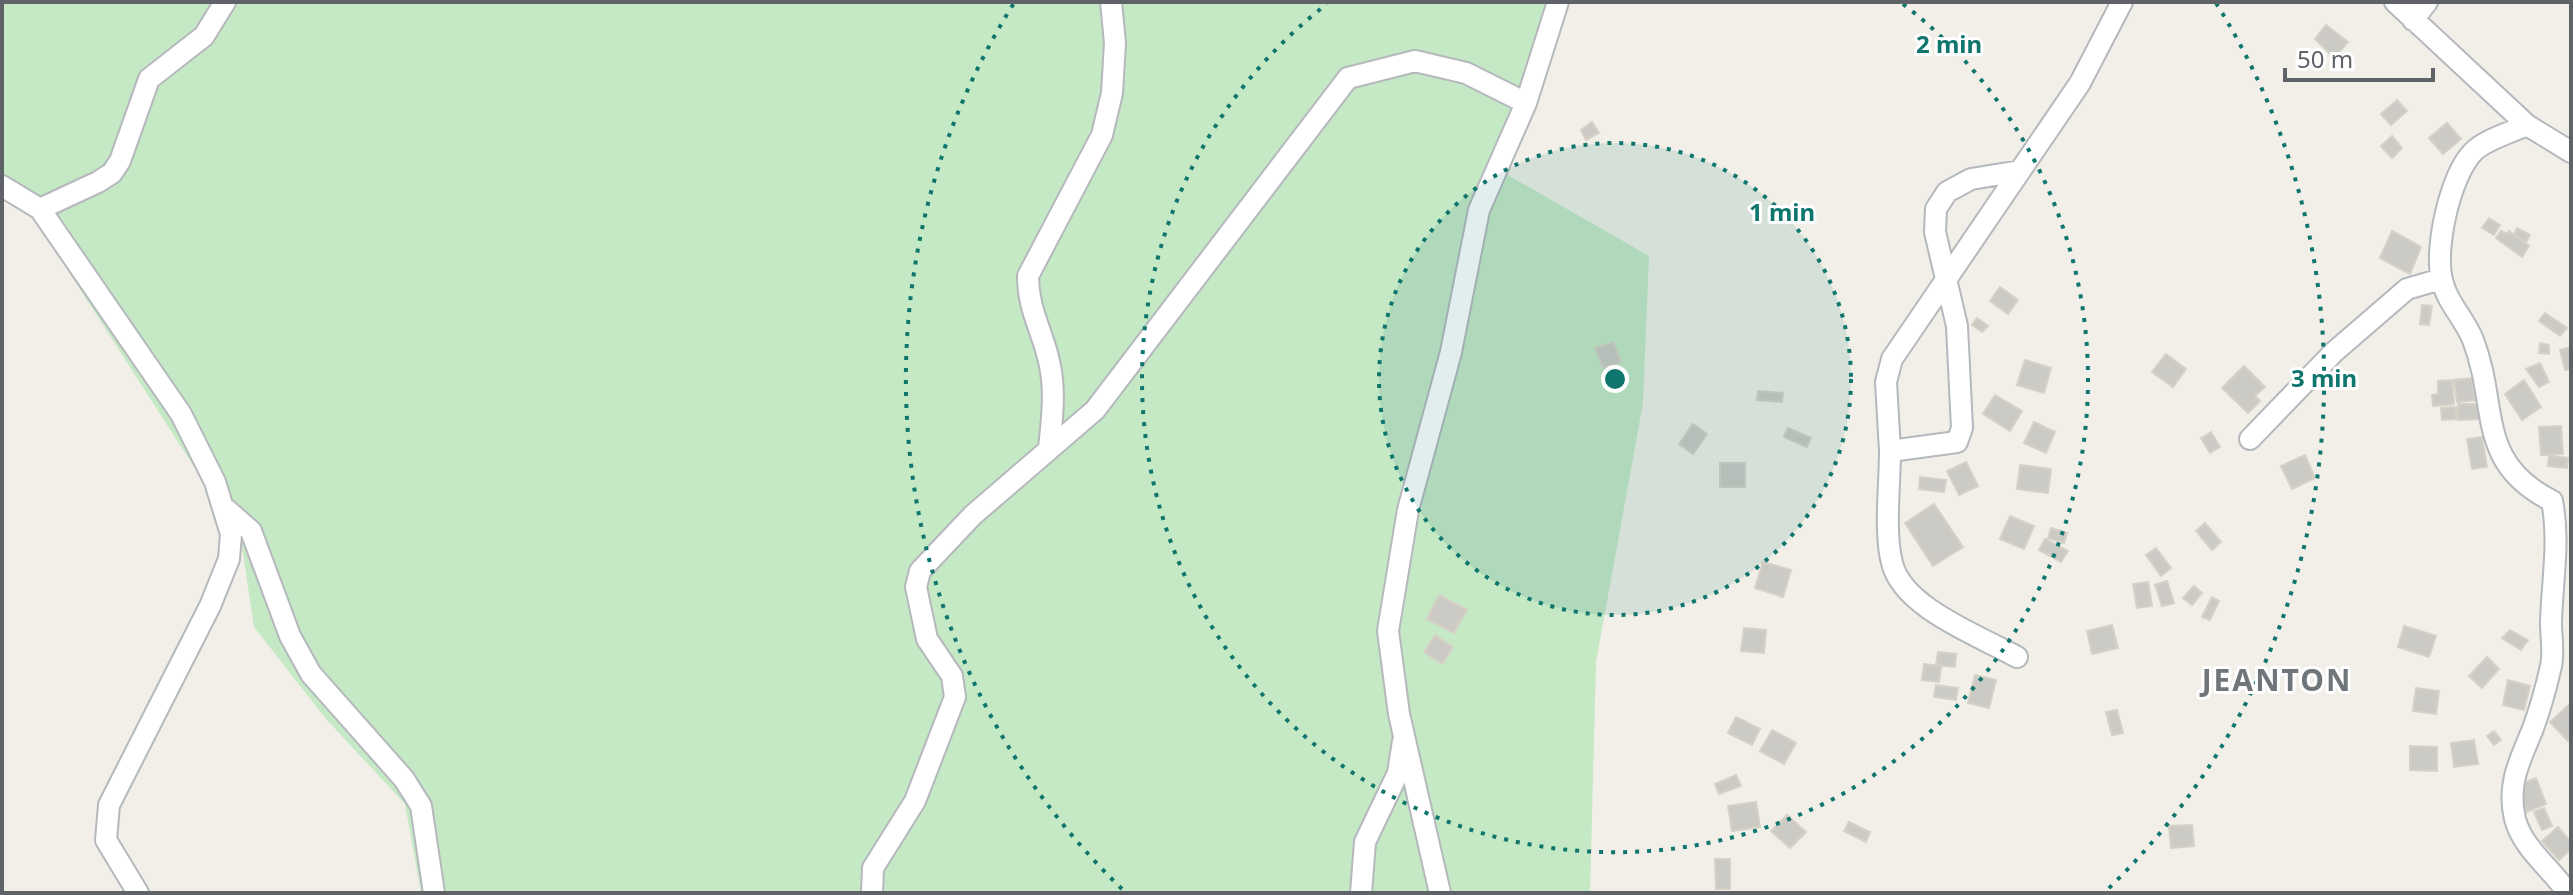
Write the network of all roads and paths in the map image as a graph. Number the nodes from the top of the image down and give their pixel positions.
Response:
1 (225, 2) edge
2 (1111, 2) edge
3 (1558, 2) edge
4 (2122, 2) edge
5 (2395, 2) edge
6 (2427, 2) edge
7 (2413, 20) junction
8 (1526, 103) junction
9 (2527, 125) junction
10 (2571, 152) edge
11 (2020, 171) junction
12 (2, 186) edge
13 (40, 209) junction
14 (1947, 277) junction
15 (2441, 279) junction
16 (2250, 439) dead end
17 (1049, 449) junction
18 (1890, 451) junction
19 (226, 509) junction
20 (2017, 657) dead end
21 (1405, 736) junction
22 (138, 893) edge
23 (434, 893) edge
24 (872, 893) edge
25 (1361, 893) edge
26 (1440, 893) edge
27 (2568, 893) edge

1 - 13 street
2 - 17 street
3 - 8 street
4 - 11 street
5 - 7 street
6 - 7 street
7 - 9 street
8 - 17 street
8 - 21 street
9 - 10 street
9 - 15 street
11 - 14 street
11 - 14 street
12 - 13 street
13 - 19 street
14 - 18 street
14 - 18 street
15 - 16 street
15 - 27 street
17 - 24 street
18 - 20 street
19 - 22 street
19 - 23 street
21 - 25 street
21 - 26 street

